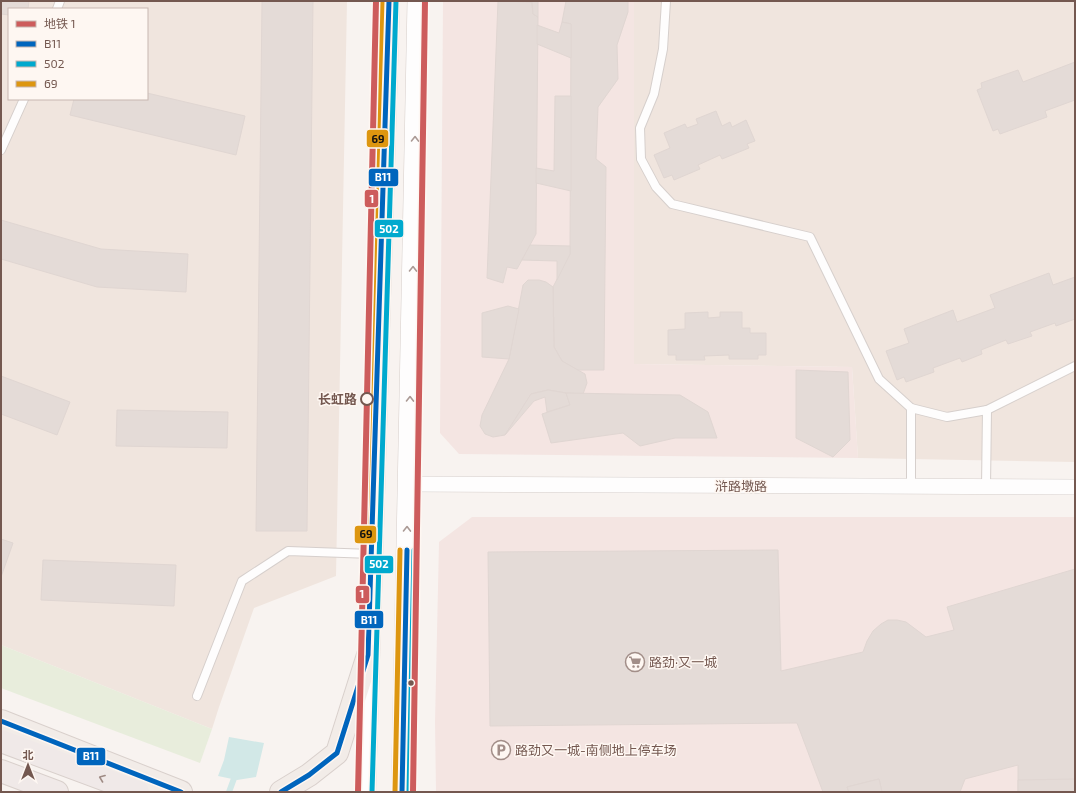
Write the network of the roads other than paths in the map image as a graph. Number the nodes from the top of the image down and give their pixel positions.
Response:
1 (389, 1) edge
2 (418, 1) edge
3 (666, 1) edge
4 (24, 100) edge
5 (1, 150) edge
6 (1075, 366) edge
7 (910, 408) junction
8 (987, 410) junction
9 (408, 484) junction
10 (911, 486) junction
11 (986, 487) junction
12 (1075, 487) edge
13 (372, 554) junction
14 (368, 656) junction
15 (197, 696) dead end
16 (1, 721) edge
17 (1, 741) edge
18 (1, 771) edge
19 (57, 792) edge
20 (138, 792) edge
21 (181, 792) edge
22 (281, 792) edge
23 (365, 792) edge
24 (402, 792) edge

1 - 13 main road
9 -> 2 main road
3 - 7 lane
4 - 5 lane
6 - 8 lane
7 - 8 lane
7 - 10 lane
8 - 11 lane
9 - 10 street, 浒路墩路
24 -> 9 main road
10 - 11 street, 浒路墩路
11 - 12 street, 浒路墩路
13 - 14 main road
13 - 15 lane
14 - 22 main road
14 - 23 main road
16 - 21 main road
20 -> 17 highway
18 - 19 highway

